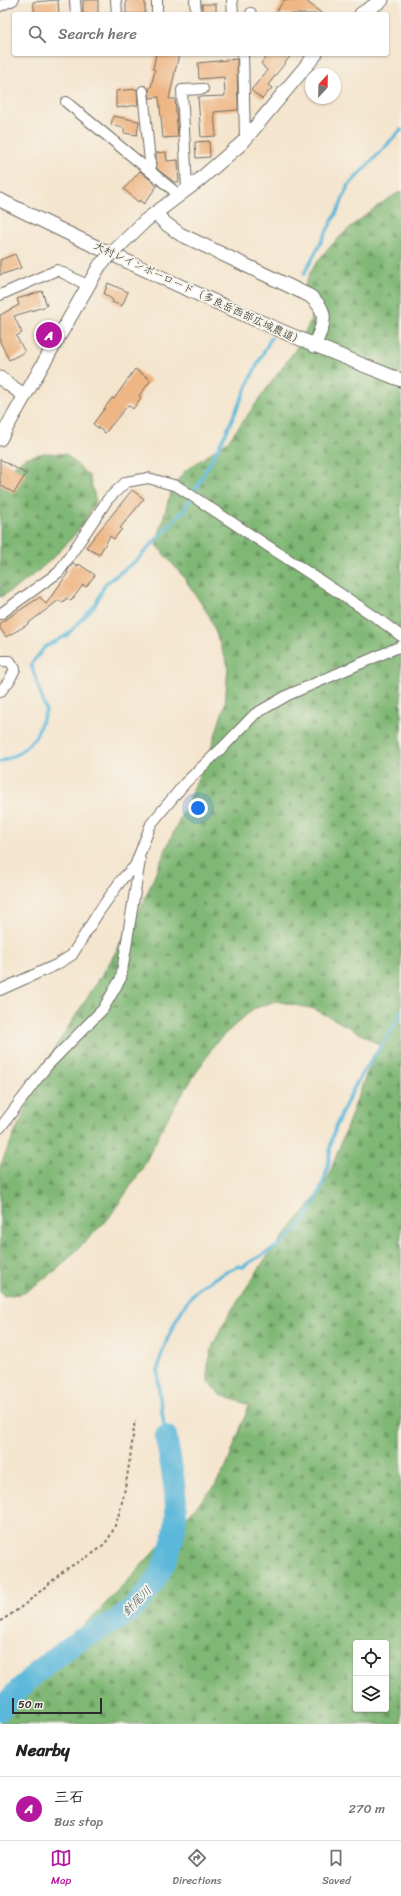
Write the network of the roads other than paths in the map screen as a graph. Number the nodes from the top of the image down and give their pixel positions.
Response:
1 (13, 0) edge
2 (75, 0) edge
3 (116, 0) edge
4 (157, 0) edge
5 (195, 0) edge
6 (232, 0) edge
7 (382, 0) edge
8 (0, 6) edge
9 (76, 12) edge
10 (117, 12) edge
11 (157, 12) edge
12 (196, 12) edge
13 (233, 12) edge
14 (364, 12) edge
15 (243, 56) edge
16 (314, 56) edge
17 (203, 89) dead end
18 (143, 90) dead end
19 (66, 102) dead end
20 (245, 139) junction
21 (151, 172) junction
22 (183, 192) junction
23 (0, 200) edge
24 (155, 212) junction
25 (87, 285) junction
26 (0, 295) edge
27 (314, 346) junction
28 (0, 378) edge
29 (401, 380) edge
30 (25, 396) junction
31 (0, 439) edge
32 (0, 614) edge
33 (401, 636) edge
34 (401, 646) edge
35 (0, 661) edge
36 (0, 692) edge
37 (142, 848) junction
38 (0, 990) edge
39 (0, 1128) edge

1 - 8 street
2 - 9 street
3 - 10 street
4 - 11 street
5 - 12 street
6 - 13 street
7 - 14 street
15 - 20 street
16 - 20 street
17 - 22 street
18 - 21 street
19 - 21 street
20 - 22 street
21 - 22 street
22 - 24 street
23 - 27 street, 大村レインボーロード（多良岳西部広域農道）
24 - 25 street, bridge
24 - 27 street
25 - 26 street
25 - 30 street
27 - 29 street, 大村レインボーロード（多良岳西部広域農道）
28 - 30 street
30 - 31 street
32 - 33 street
34 - 37 street
35 - 36 street
37 - 38 street
37 - 39 street

